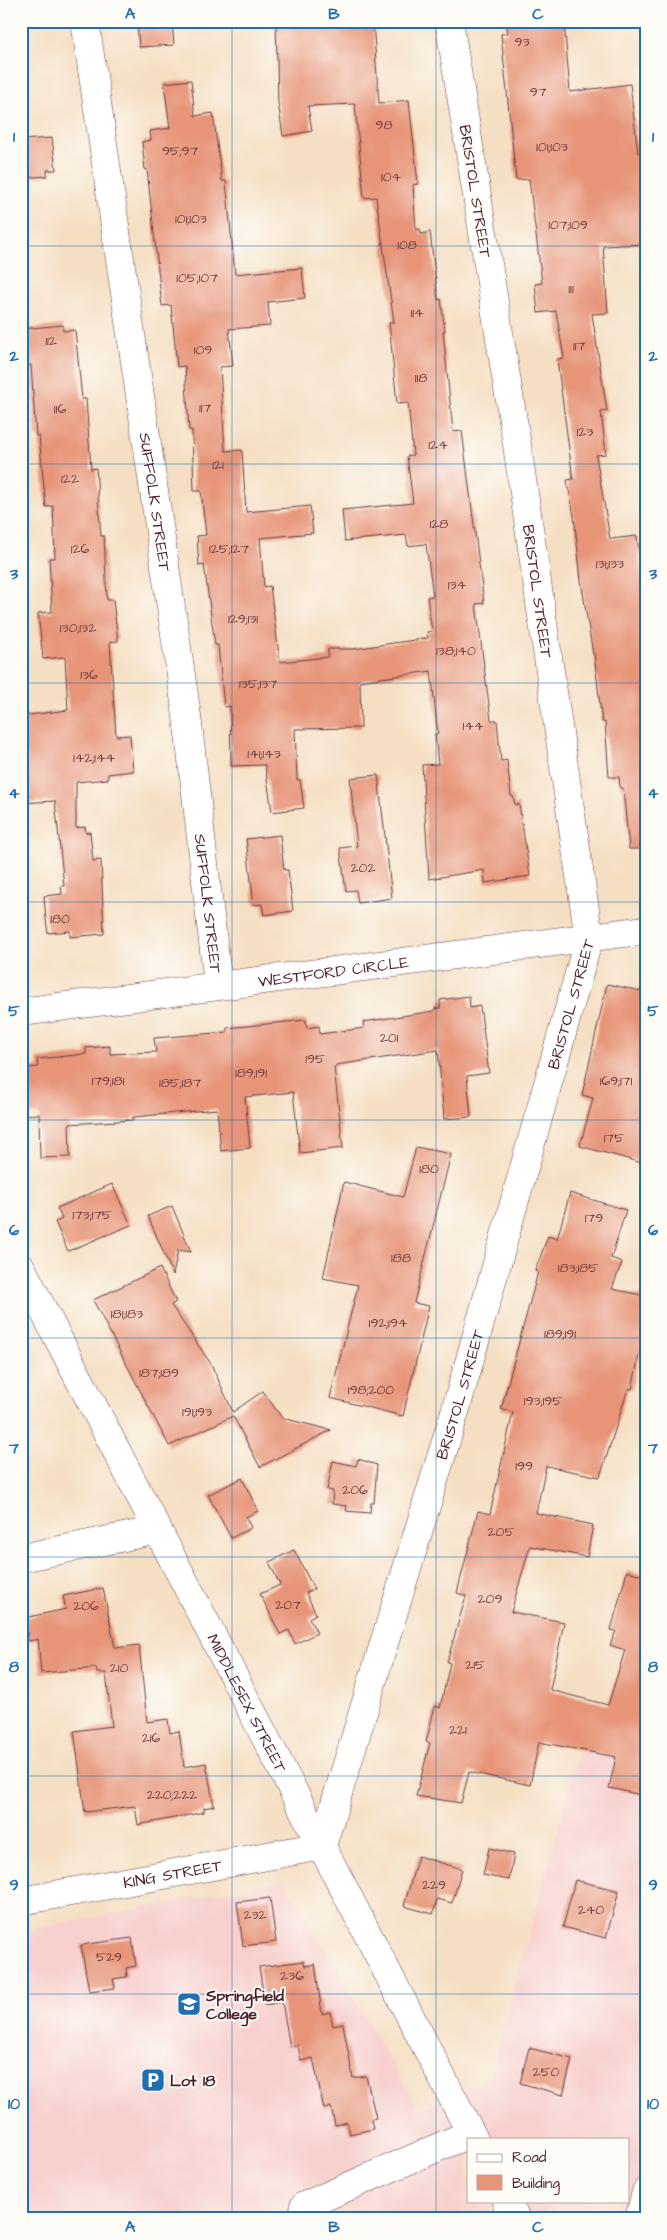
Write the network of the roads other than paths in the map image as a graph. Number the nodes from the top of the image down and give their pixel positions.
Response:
1 (85, 21) edge
2 (449, 21) edge
3 (646, 930) edge
4 (588, 938) junction
5 (218, 985) junction
6 (21, 1012) edge
7 (21, 1267) edge
8 (158, 1530) junction
9 (21, 1558) edge
10 (322, 1846) junction
11 (21, 1901) edge
12 (472, 2136) edge
13 (467, 2138) edge
14 (646, 2192) edge
15 (507, 2202) edge
16 (304, 2206) dead end
17 (516, 2219) edge
18 (639, 2219) edge

1 - 5 street, SUFFOLK STREET
2 - 4 street, BRISTOL STREET
3 - 4 street, WESTFORD CIRCLE
4 - 5 street, WESTFORD CIRCLE
4 - 10 street, BRISTOL STREET
5 - 6 street, WESTFORD CIRCLE
7 - 8 street, MIDDLESEX STREET
8 - 9 street
8 - 10 street, MIDDLESEX STREET
10 - 11 street, KING STREET
10 - 12 street, MIDDLESEX STREET
13 - 16 street
14 - 18 street
15 - 17 street

